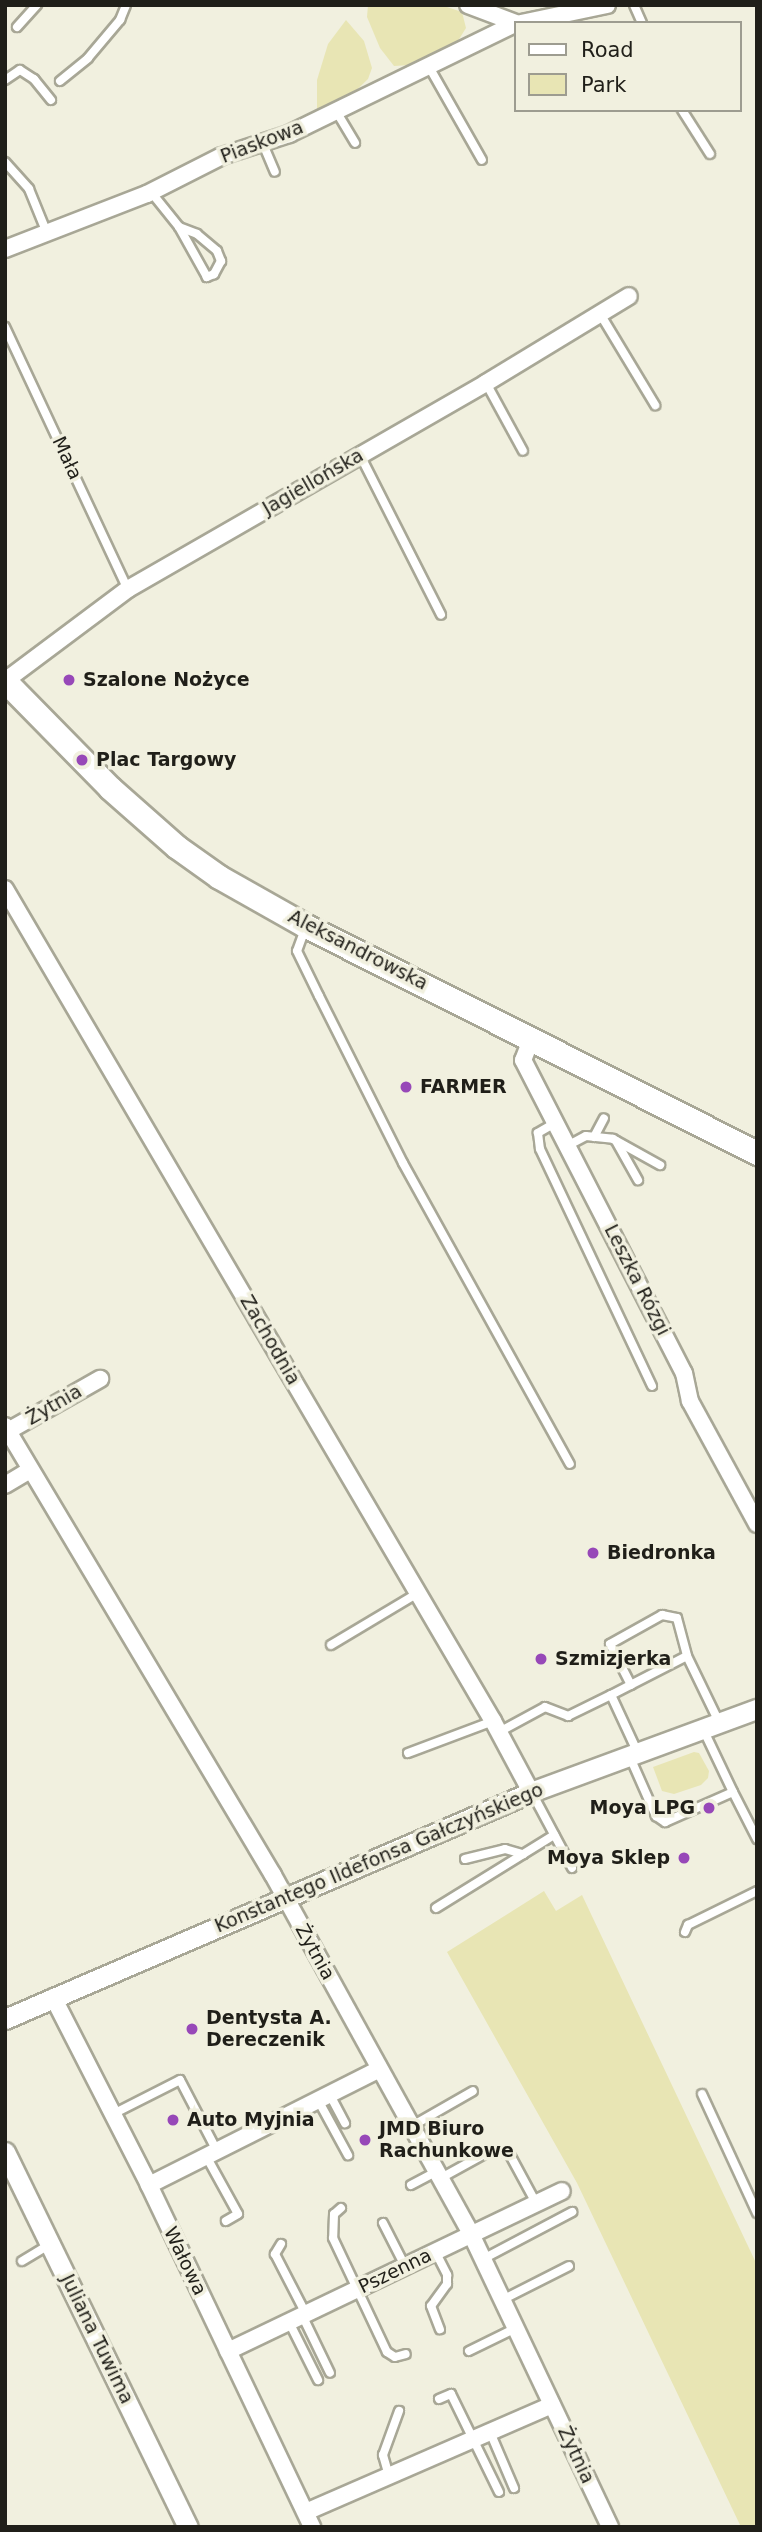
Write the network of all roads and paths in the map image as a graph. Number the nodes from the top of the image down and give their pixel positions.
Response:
1 (37, 5) edge
2 (126, 5) edge
3 (468, 5) edge
4 (607, 5) edge
5 (634, 5) edge
6 (531, 21) edge
7 (641, 21) edge
8 (514, 23) edge
9 (514, 23) edge
10 (17, 27) dead end
11 (428, 65) junction
12 (5, 80) edge
13 (60, 81) dead end
14 (51, 100) dead end
15 (336, 111) junction
16 (683, 112) edge
17 (355, 143) dead end
18 (263, 144) junction
19 (710, 154) dead end
20 (482, 160) dead end
21 (5, 162) edge
22 (275, 172) dead end
23 (150, 192) junction
24 (179, 227) junction
25 (47, 233) junction
26 (5, 249) edge
27 (629, 296) dead end
28 (599, 311) junction
29 (5, 327) edge
30 (486, 383) junction
31 (655, 405) dead end
32 (523, 451) dead end
33 (360, 454) junction
34 (128, 589) junction
35 (441, 615) dead end
36 (5, 681) edge
37 (5, 889) edge
38 (306, 926) junction
39 (532, 1037) junction
40 (604, 1118) dead end
41 (555, 1123) junction
42 (594, 1137) junction
43 (616, 1141) junction
44 (567, 1146) junction
45 (757, 1153) edge
46 (660, 1166) dead end
47 (638, 1180) dead end
48 (100, 1378) dead end
49 (652, 1387) dead end
50 (7, 1429) edge
51 (570, 1464) dead end
52 (30, 1470) junction
53 (5, 1485) edge
54 (756, 1521) edge
55 (418, 1593) junction
56 (331, 1645) dead end
57 (687, 1656) junction
58 (631, 1685) junction
59 (611, 1695) junction
60 (757, 1709) edge
61 (496, 1726) junction
62 (711, 1727) junction
63 (408, 1753) dead end
64 (633, 1754) junction
65 (531, 1792) junction
66 (733, 1792) junction
67 (554, 1835) junction
68 (757, 1839) edge
69 (523, 1854) junction
70 (465, 1859) dead end
71 (572, 1868) dead end
72 (757, 1891) edge
73 (285, 1898) junction
74 (436, 1908) dead end
75 (685, 1932) dead end
76 (53, 1997) junction
77 (5, 2019) edge
78 (380, 2069) junction
79 (473, 2091) dead end
80 (702, 2094) dead end
81 (323, 2097) junction
82 (112, 2115) junction
83 (345, 2123) dead end
84 (412, 2126) junction
85 (5, 2152) edge
86 (211, 2153) junction
87 (348, 2155) dead end
88 (439, 2175) junction
89 (149, 2185) junction
90 (411, 2185) dead end
91 (562, 2191) dead end
92 (536, 2203) junction
93 (341, 2208) dead end
94 (572, 2212) dead end
95 (757, 2213) edge
96 (226, 2221) dead end
97 (383, 2223) dead end
98 (471, 2234) junction
99 (52, 2244) junction
100 (281, 2244) dead end
101 (435, 2251) junction
102 (483, 2259) junction
103 (22, 2261) dead end
104 (405, 2266) junction
105 (569, 2266) dead end
106 (356, 2289) junction
107 (502, 2300) junction
108 (299, 2317) junction
109 (516, 2328) junction
110 (440, 2329) dead end
111 (228, 2351) junction
112 (469, 2351) dead end
113 (406, 2354) dead end
114 (330, 2373) dead end
115 (318, 2380) dead end
116 (439, 2399) dead end
117 (552, 2405) junction
118 (399, 2411) dead end
119 (482, 2435) junction
120 (389, 2476) junction
121 (514, 2488) dead end
122 (499, 2492) dead end
123 (309, 2520) edge
124 (188, 2527) edge
125 (610, 2527) edge

1 - 10 lane
2 - 13 lane
3 - 8 street
4 - 6 street
5 - 7 lane
9 - 11 street, Piaskowa
11 - 15 street, Piaskowa
11 - 20 lane
12 - 14 lane
15 - 17 lane
15 - 18 street, Piaskowa
16 - 19 lane
18 - 22 lane
18 - 23 street, Piaskowa
21 - 25 lane
23 - 24 lane
23 - 25 street, Piaskowa
24 - 24 lane
25 - 26 street, Piaskowa
27 - 28 street, Jagiellońska
28 - 30 street, Jagiellońska
28 - 31 lane
29 - 34 lane, Mała
30 - 32 lane
30 - 33 street, Jagiellońska
33 - 34 street, Jagiellońska
33 - 35 lane
34 - 36 street, Jagiellońska
36 - 38 main road, Aleksandrowska
37 - 55 street, Zachodnia
38 - 39 main road, Aleksandrowska
38 - 51 lane
39 - 41 street, Leszka Rózgi
39 - 45 main road, Aleksandrowska
40 - 42 lane
41 - 44 street, Leszka Rózgi
41 - 49 lane
42 - 43 lane
42 - 44 lane
43 - 46 lane
43 - 47 lane
44 - 54 street, Leszka Rózgi
48 - 50 street, Żytnia
50 - 52 street, Żytnia
52 - 53 street
52 - 73 street, Żytnia
55 - 56 lane
55 - 61 street, Zachodnia
57 - 58 lane
57 - 58 lane
57 - 62 lane
58 - 59 lane
59 - 61 lane
59 - 64 lane
60 - 62 street, Konstantego Ildefonsa Gałczyńskiego
61 - 63 lane
61 - 65 street, Zachodnia
62 - 64 street, Konstantego Ildefonsa Gałczyńskiego
62 - 66 lane
64 - 65 street, Konstantego Ildefonsa Gałczyńskiego
64 - 66 lane
65 - 67 lane
65 - 73 street, Konstantego Ildefonsa Gałczyńskiego
66 - 68 lane
67 - 69 lane
67 - 71 lane
69 - 70 lane
69 - 74 lane
72 - 75 lane
73 - 76 street, Konstantego Ildefonsa Gałczyńskiego
73 - 78 street, Żytnia
76 - 77 street, Konstantego Ildefonsa Gałczyńskiego
76 - 82 street, Wałowa
78 - 81 street
78 - 84 street, Żytnia
79 - 84 lane
80 - 95 lane
81 - 83 lane
81 - 86 street
81 - 87 lane
82 - 86 lane
82 - 89 street, Wałowa
84 - 88 street, Żytnia
85 - 99 street, Juliana Tuwima
86 - 89 street
86 - 96 lane
88 - 90 lane
88 - 92 lane
88 - 98 street, Żytnia
89 - 111 street, Wałowa
91 - 92 street, Pszenna
92 - 98 street, Pszenna
93 - 106 lane
94 - 102 lane
97 - 104 lane
98 - 101 street, Pszenna
98 - 102 street, Żytnia
99 - 103 lane
99 - 124 street, Juliana Tuwima
100 - 108 lane
101 - 104 street, Pszenna
101 - 110 lane
102 - 107 street, Żytnia
104 - 106 street, Pszenna
105 - 107 lane
106 - 108 street, Pszenna
106 - 113 lane
107 - 109 street, Żytnia
108 - 111 street, Pszenna
108 - 114 lane
108 - 115 lane
109 - 112 lane
109 - 117 street, Żytnia
111 - 123 street, Wałowa
116 - 119 lane
117 - 119 street
117 - 125 street, Żytnia
118 - 120 lane
119 - 120 street
119 - 121 lane
119 - 122 lane
120 - 123 street

